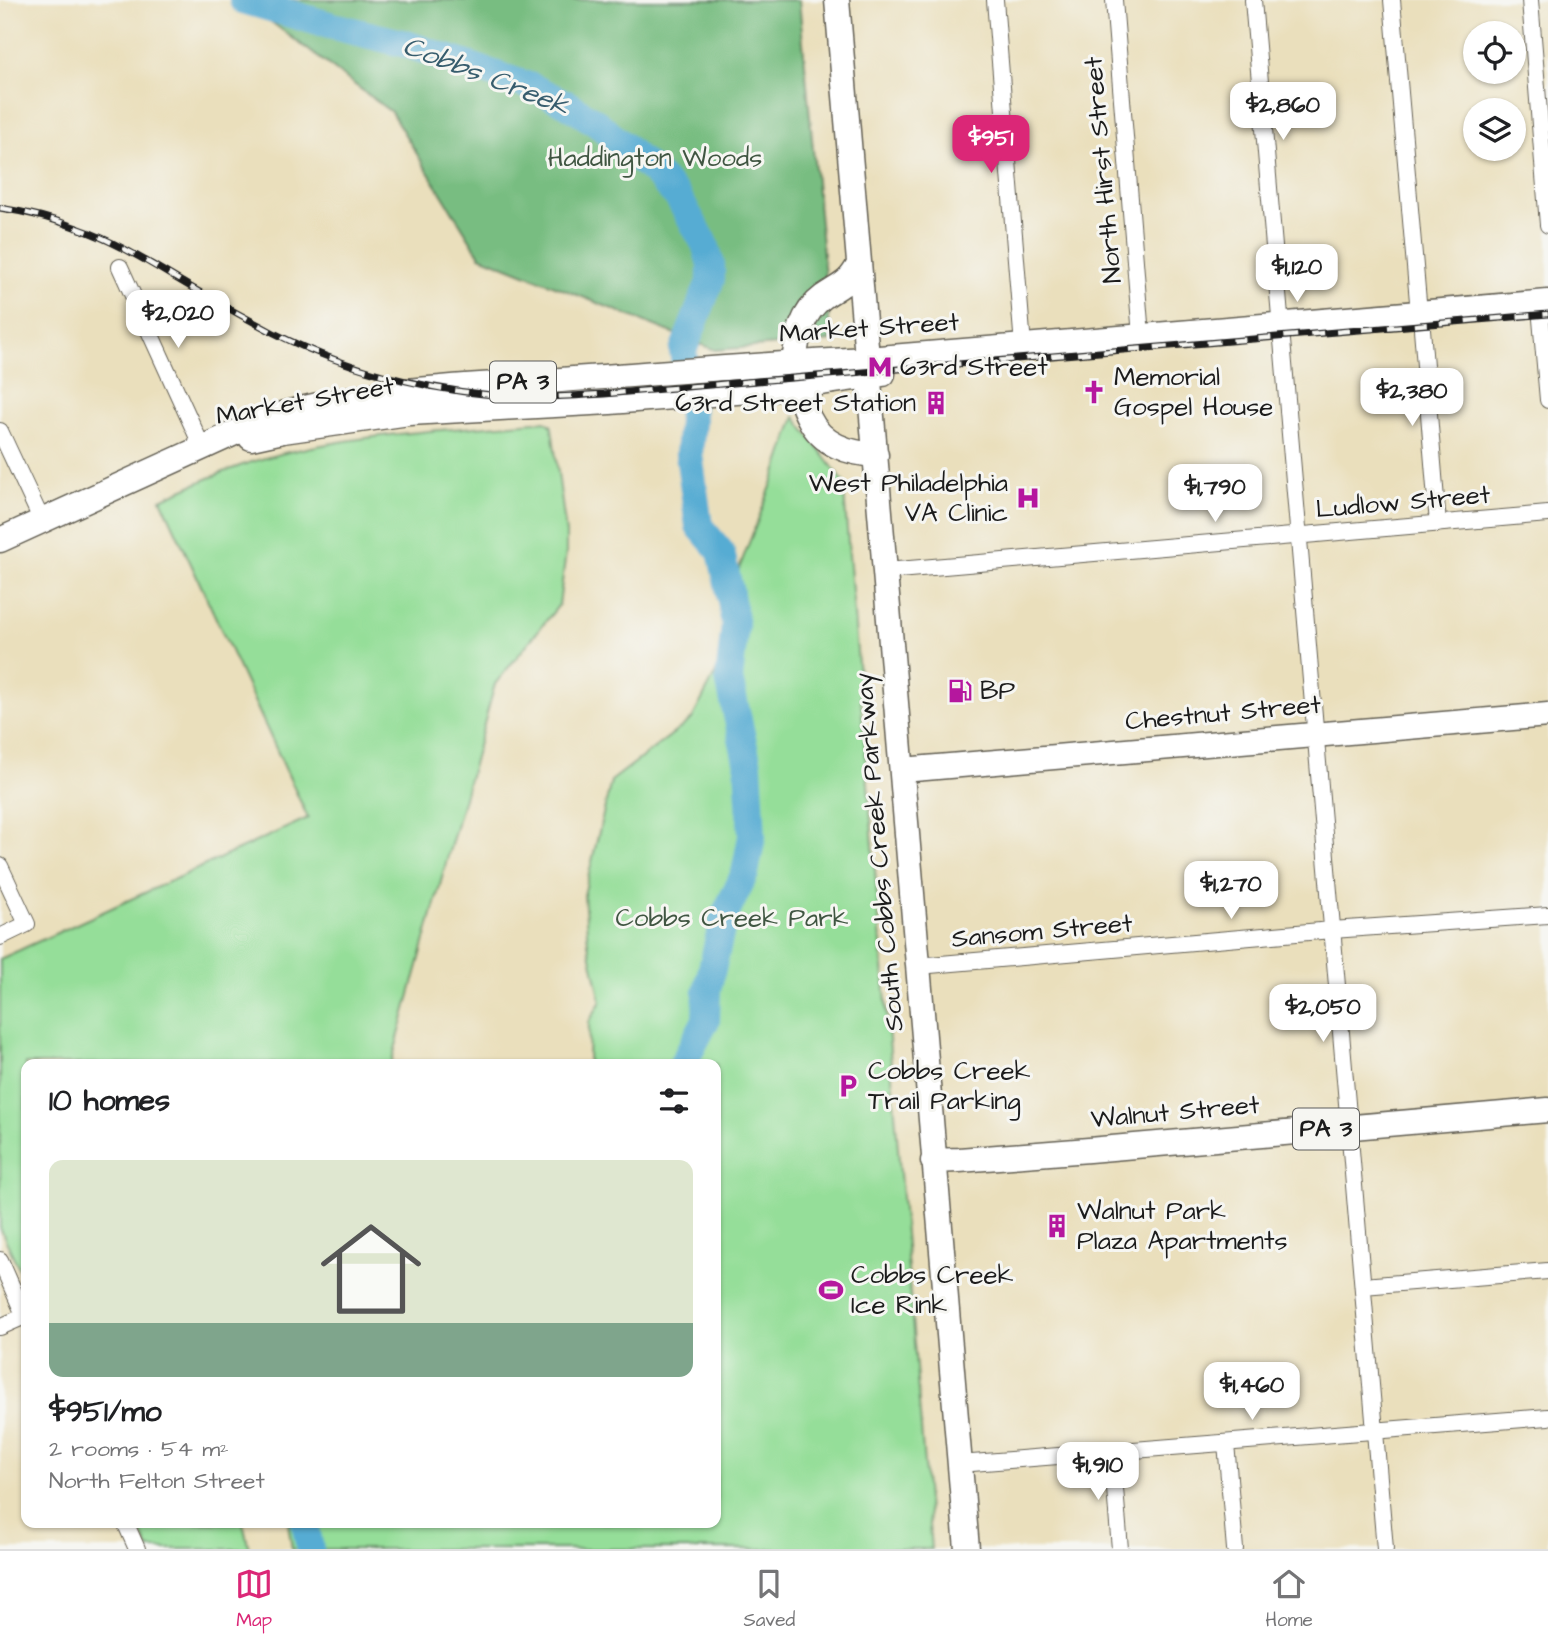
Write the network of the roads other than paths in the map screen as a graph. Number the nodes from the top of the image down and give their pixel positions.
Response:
1 (837, 0) edge
2 (995, 0) edge
3 (1114, 0) edge
4 (1253, 0) edge
5 (1392, 0) edge
6 (1530, 0) edge
7 (1548, 225) edge
8 (859, 264) junction
9 (120, 267) dead end
10 (1546, 312) edge
11 (1420, 321) junction
12 (1281, 332) junction
13 (1141, 336) junction
14 (1023, 346) junction
15 (794, 362) junction
16 (868, 368) junction
17 (786, 388) junction
18 (1548, 400) edge
19 (0, 431) edge
20 (203, 449) junction
21 (876, 455) junction
22 (1548, 514) edge
23 (42, 521) junction
24 (1438, 524) junction
25 (1298, 536) junction
26 (0, 540) edge
27 (886, 571) junction
28 (1548, 715) edge
29 (1315, 734) junction
30 (902, 770) junction
31 (0, 866) edge
32 (1548, 915) edge
33 (1332, 930) junction
34 (0, 937) edge
35 (918, 966) junction
36 (1548, 1110) edge
37 (1349, 1127) junction
38 (933, 1161) junction
39 (0, 1260) edge
40 (1548, 1271) edge
41 (1363, 1286) junction
42 (21, 1306) edge
43 (21, 1319) edge
44 (0, 1327) edge
45 (1548, 1416) edge
46 (1374, 1430) junction
47 (1226, 1443) junction
48 (1112, 1452) junction
49 (959, 1464) junction
50 (128, 1528) edge
51 (138, 1549) edge
52 (967, 1549) edge
53 (1120, 1549) edge
54 (1235, 1549) edge
55 (1385, 1549) edge

1 - 8 main road, South Cobbs Creek Parkway
2 - 14 street
3 - 13 street, North Hirst Street
4 - 12 street
5 - 11 street
6 - 7 street
8 - 15 main road
8 - 16 main road, South Cobbs Creek Parkway
9 - 20 street
10 - 11 main road, Market Street
10 - 18 street
11 - 12 main road, Market Street
11 - 24 street
12 - 13 main road, Market Street
12 - 16 main road, Market Street
12 - 25 street
13 - 14 main road, Market Street
14 - 16 main road, Market Street
15 - 16 main road, Market Street / PA 3
15 - 20 main road, Market Street / PA 3
16 - 17 main road, Market Street
16 - 21 main road, South Cobbs Creek Parkway
17 - 20 main road, Market Street / PA 3
17 - 21 main road
19 - 23 street
20 - 23 main road, Market Street / PA 3
21 - 27 main road, South Cobbs Creek Parkway
22 - 24 street, Ludlow Street
23 - 26 main road, Market Street / PA 3
24 - 25 street, Ludlow Street
25 - 27 street, Ludlow Street
25 - 29 street
27 - 30 main road, South Cobbs Creek Parkway
28 - 29 main road, Chestnut Street
29 - 30 main road, Chestnut Street
29 - 33 street
30 - 35 main road, South Cobbs Creek Parkway
31 - 34 street
32 - 33 street, Sansom Street
33 - 35 street, Sansom Street
33 - 37 street
35 - 38 main road, South Cobbs Creek Parkway
36 - 37 main road, Walnut Street / PA 3
37 - 38 main road, Walnut Street / PA 3
37 - 41 street
38 - 49 main road, South Cobbs Creek Parkway
39 - 42 street
40 - 41 street
41 - 46 street
43 - 44 street
45 - 46 street
46 - 47 street
46 - 55 street
47 - 48 street
47 - 54 street
48 - 49 street
48 - 53 street
49 - 52 main road, South Cobbs Creek Parkway
50 - 51 street

